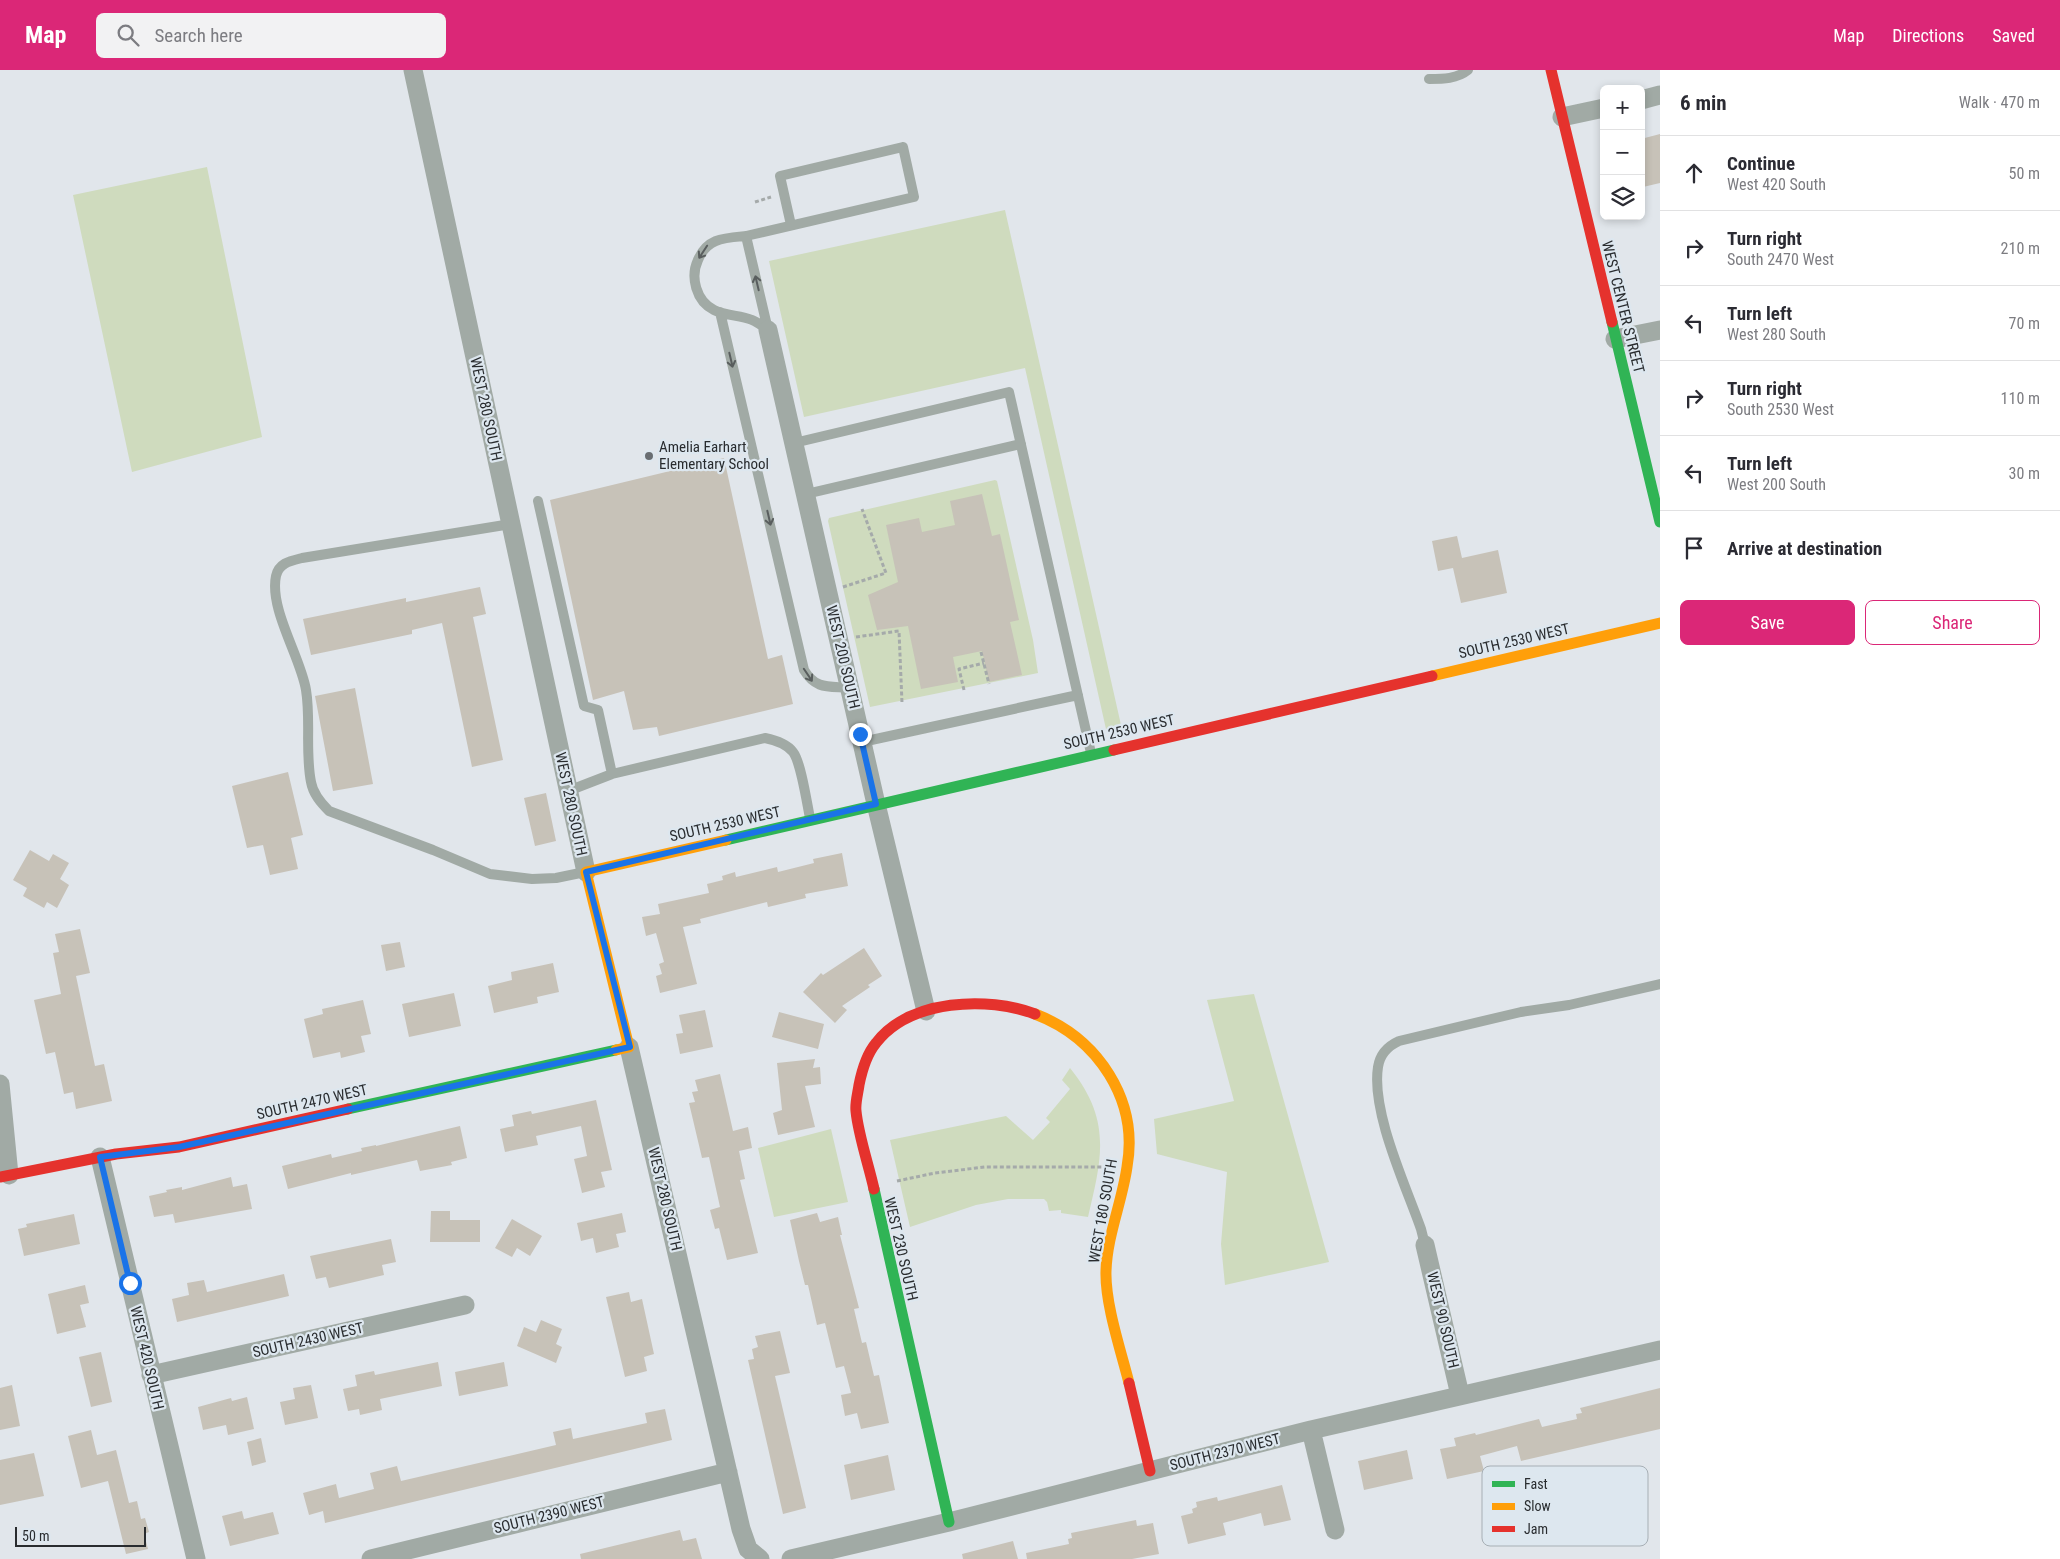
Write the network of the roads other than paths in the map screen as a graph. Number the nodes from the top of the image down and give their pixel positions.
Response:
1 (413, 70) edge
2 (1468, 70) edge
3 (1552, 70) edge
4 (1429, 79) dead end
5 (1660, 95) edge
6 (1645, 99) edge
7 (1600, 109) edge
8 (1562, 117) junction
9 (791, 225) junction
10 (746, 236) junction
11 (720, 312) junction
12 (768, 330) junction
13 (1660, 330) edge
14 (1616, 340) junction
15 (794, 443) junction
16 (1021, 444) junction
17 (806, 494) junction
18 (538, 501) dead end
19 (1660, 522) edge
20 (511, 524) junction
21 (1660, 623) edge
22 (850, 688) junction
23 (1078, 695) junction
24 (862, 742) junction
25 (1091, 754) junction
26 (612, 774) junction
27 (568, 791) junction
28 (876, 804) junction
29 (810, 819) junction
30 (586, 872) junction
31 (1660, 984) edge
32 (926, 1011) junction
33 (630, 1047) junction
34 (0, 1084) edge
35 (100, 1157) junction
36 (5, 1176) edge
37 (1425, 1245) joint
38 (465, 1305) dead end
39 (1660, 1350) edge
40 (152, 1376) junction
41 (1460, 1395) junction
42 (1311, 1430) junction
43 (1150, 1471) junction
44 (728, 1472) junction
45 (948, 1522) junction
46 (1335, 1530) dead end
47 (196, 1559) edge
48 (371, 1559) edge
49 (760, 1559) edge
50 (791, 1559) edge

1 - 20 street, WEST 280 SOUTH
2 - 4 lane
3 - 8 street, WEST CENTER STREET
5 - 6 street
7 - 8 street
8 - 14 street, WEST CENTER STREET
9 - 9 lane
9 - 10 lane
10 -> 11 lane
12 -> 10 lane
11 - 12 lane
11 -> 22 lane
12 - 15 street, WEST 200 SOUTH
13 - 14 street
14 - 19 street, WEST CENTER STREET
15 - 16 lane
15 - 17 street, WEST 200 SOUTH
16 - 17 lane
16 - 23 lane
17 - 22 street, WEST 200 SOUTH
18 - 26 lane
20 - 27 street, WEST 280 SOUTH
20 - 30 lane
21 - 25 street, SOUTH 2530 WEST
22 - 24 street, WEST 200 SOUTH
23 - 24 lane
23 - 25 lane
24 - 28 street, WEST 200 SOUTH
25 - 28 street, SOUTH 2530 WEST
26 - 27 lane
26 - 29 lane
27 - 30 street, WEST 280 SOUTH
28 - 29 street, SOUTH 2530 WEST
28 - 32 street, WEST 200 SOUTH
29 - 30 street, SOUTH 2530 WEST
30 - 33 street, WEST 280 SOUTH
31 - 37 lane
32 - 43 street, WEST 180 SOUTH
32 - 45 street, WEST 230 SOUTH
33 - 35 street, SOUTH 2470 WEST
33 - 44 street, WEST 280 SOUTH
34 - 36 street
35 - 36 street, SOUTH 2470 WEST
35 - 40 street, WEST 420 SOUTH
37 - 41 street, WEST 90 SOUTH
38 - 40 street, SOUTH 2430 WEST
39 - 41 street, SOUTH 2370 WEST
40 - 47 street, WEST 420 SOUTH
41 - 42 street, SOUTH 2370 WEST
42 - 43 street, SOUTH 2370 WEST
42 - 46 street
43 - 45 street, SOUTH 2370 WEST
44 - 48 street, SOUTH 2390 WEST
44 - 49 street, WEST 280 SOUTH
45 - 50 street, SOUTH 2370 WEST

